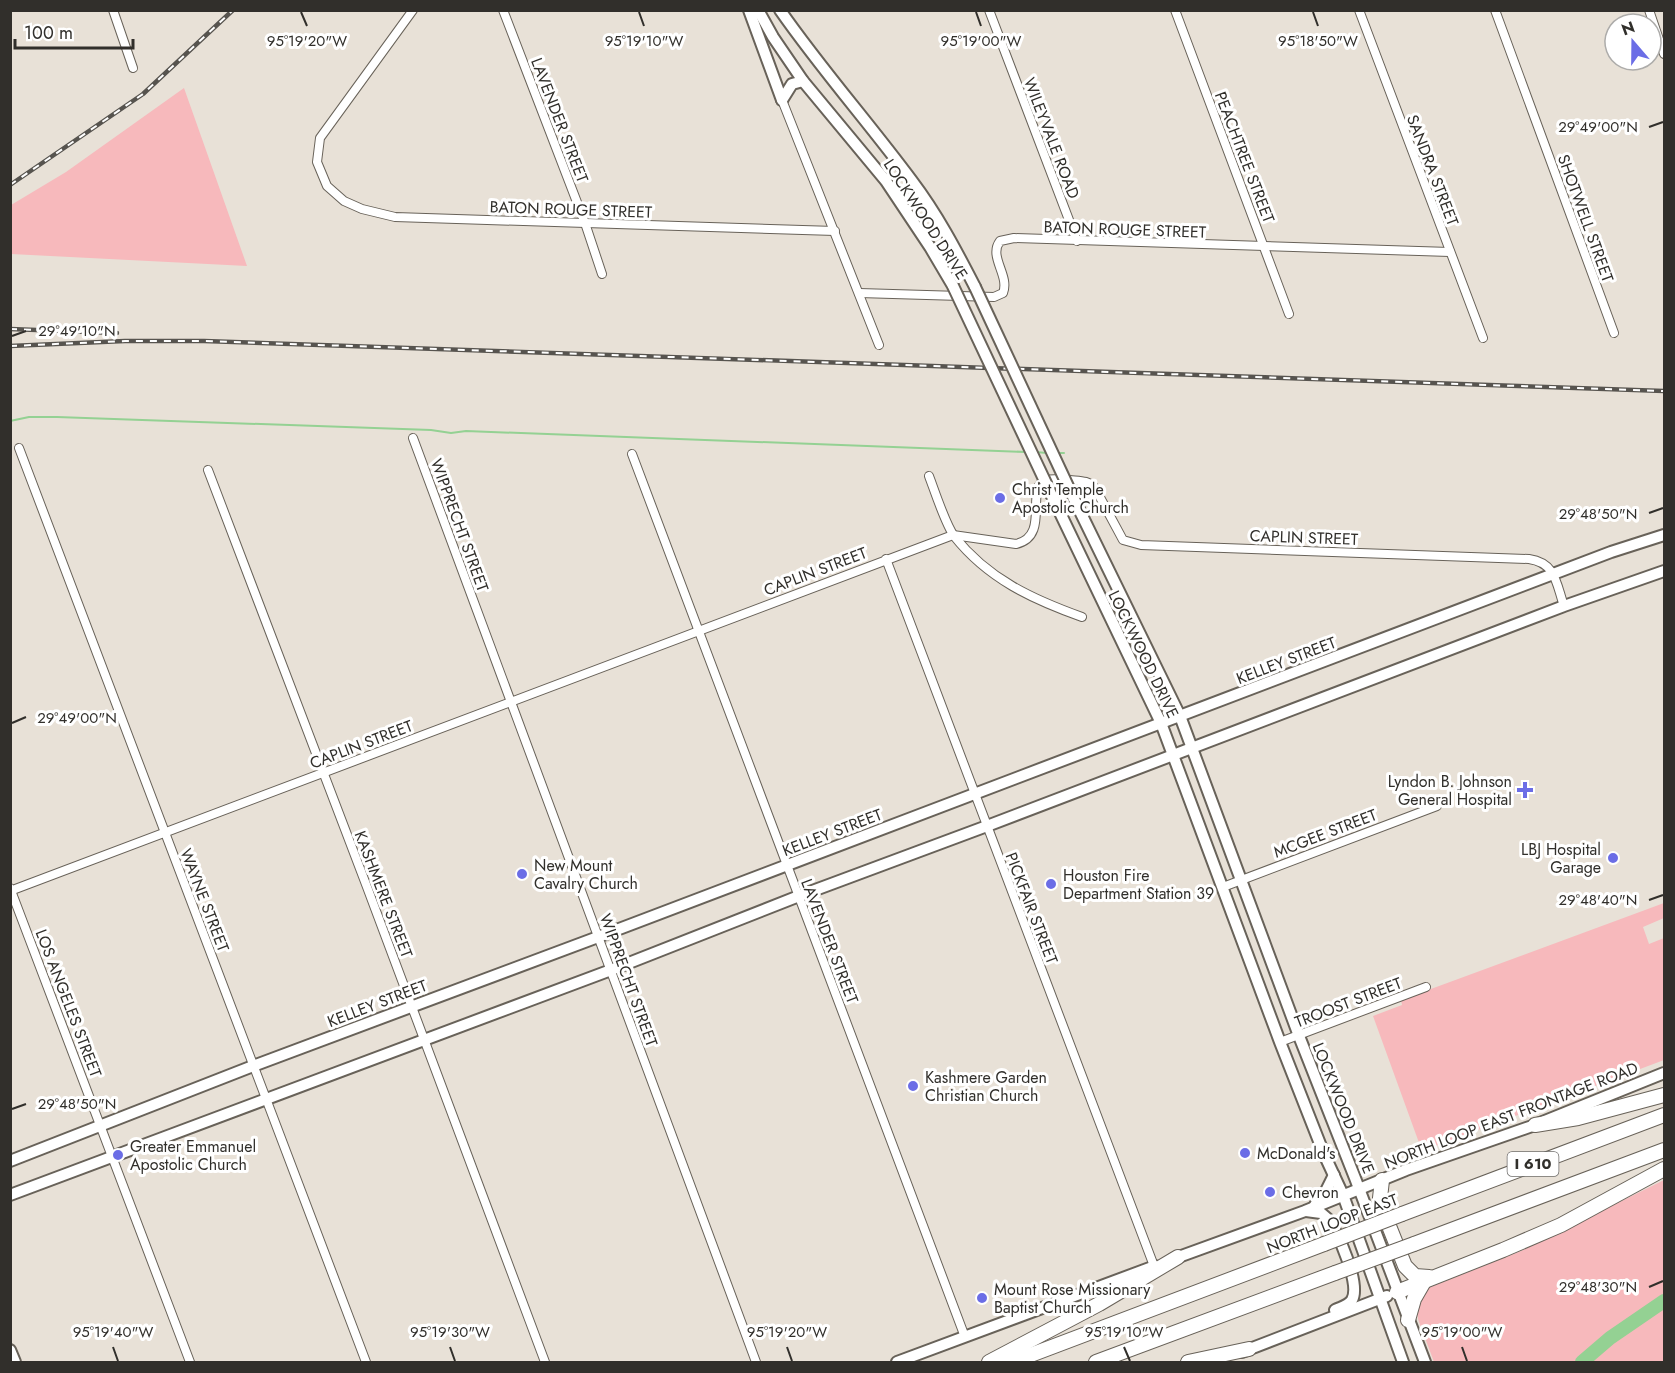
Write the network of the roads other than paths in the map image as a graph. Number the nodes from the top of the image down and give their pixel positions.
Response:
1 (113, 10) edge
2 (413, 10) edge
3 (503, 10) edge
4 (749, 10) edge
5 (758, 10) edge
6 (780, 10) edge
7 (989, 10) edge
8 (1175, 10) edge
9 (1359, 10) edge
10 (1495, 10) edge
11 (1649, 10) edge
12 (795, 31) junction
13 (778, 45) junction
14 (1665, 54) edge
15 (133, 68) dead end
16 (803, 81) junction
17 (782, 100) junction
18 (585, 223) junction
19 (836, 231) junction
20 (1077, 241) junction
21 (1265, 247) junction
22 (1450, 252) junction
23 (602, 274) dead end
24 (859, 293) junction
25 (1289, 314) dead end
26 (1614, 333) dead end
27 (1483, 338) dead end
28 (879, 345) dead end
29 (413, 438) dead end
30 (19, 448) dead end
31 (632, 454) dead end
32 (208, 470) dead end
33 (929, 476) dead end
34 (953, 534) junction
35 (1665, 535) edge
36 (886, 559) junction
37 (1665, 571) edge
38 (1553, 574) junction
39 (1564, 606) junction
40 (1082, 617) dead end
41 (699, 630) junction
42 (511, 701) junction
43 (1180, 716) junction
44 (1161, 723) junction
45 (1192, 747) junction
46 (1174, 755) junction
47 (324, 772) junction
48 (975, 793) junction
49 (1437, 806) dead end
50 (987, 826) junction
51 (165, 833) junction
52 (787, 866) junction
53 (1240, 880) junction
54 (1223, 887) junction
55 (11, 890) edge
56 (799, 896) junction
57 (598, 937) junction
58 (610, 970) junction
59 (1426, 987) dead end
60 (412, 1006) junction
61 (1299, 1036) junction
62 (424, 1039) junction
63 (1280, 1042) junction
64 (253, 1066) junction
65 (1665, 1073) edge
66 (1665, 1095) edge
67 (265, 1098) junction
68 (1665, 1114) edge
69 (101, 1125) junction
70 (1535, 1125) junction
71 (1665, 1150) edge
72 (112, 1158) junction
73 (10, 1161) edge
74 (1665, 1169) edge
75 (1334, 1175) junction
76 (1382, 1180) junction
77 (1359, 1189) junction
78 (10, 1195) edge
79 (1343, 1195) junction
80 (1309, 1209) junction
81 (1178, 1257) junction
82 (1154, 1266) junction
83 (1428, 1279) junction
84 (1397, 1292) junction
85 (1381, 1299) junction
86 (1408, 1320) junction
87 (1311, 1326) junction
88 (965, 1337) junction
89 (1248, 1349) junction
90 (10, 1350) edge
91 (15, 1362) edge
92 (190, 1362) edge
93 (366, 1362) edge
94 (545, 1362) edge
95 (756, 1362) edge
96 (897, 1362) edge
97 (989, 1362) edge
98 (1012, 1362) edge
99 (1096, 1362) edge
100 (1188, 1362) edge
101 (1214, 1362) edge
102 (1403, 1362) edge
103 (1425, 1362) edge

1 - 15 street
2 - 18 street, BATON ROUGE STREET
3 - 18 street, LAVENDER STREET
4 - 17 main road
5 - 13 main road, LOCKWOOD DRIVE
6 - 12 main road, LOCKWOOD DRIVE
7 - 20 street, WILEYVALE ROAD
8 - 21 street, PEACHTREE STREET
9 - 22 street, SANDRA STREET
10 - 26 street, SHOTWELL STREET
11 - 14 street
12 - 13 main road
12 - 43 main road, LOCKWOOD DRIVE, bridge
13 - 16 main road, LOCKWOOD DRIVE
16 - 17 main road
16 - 44 main road, LOCKWOOD DRIVE, bridge
17 - 19 street
18 - 19 street, BATON ROUGE STREET
18 - 23 street, LAVENDER STREET
19 - 24 street
20 - 21 street, BATON ROUGE STREET
20 - 24 street, BATON ROUGE STREET
21 - 22 street, BATON ROUGE STREET
21 - 25 street, PEACHTREE STREET
22 - 27 street, SANDRA STREET
24 - 28 street
29 - 42 street, WIPPRECHT STREET
30 - 51 street, WAYNE STREET
31 - 41 street, LAVENDER STREET
32 - 47 street, KASHMERE STREET
33 - 34 street
34 - 36 street, CAPLIN STREET
34 - 38 street, CAPLIN STREET
34 - 40 street
35 - 38 main road, KELLEY STREET
36 - 41 street, CAPLIN STREET
36 - 48 street, PICKFAIR STREET
37 - 39 main road
38 - 39 street
38 - 43 main road, KELLEY STREET
39 - 45 main road
41 - 42 street, CAPLIN STREET
41 - 52 street, LAVENDER STREET
42 - 47 street, CAPLIN STREET
42 - 57 street, WIPPRECHT STREET
43 - 44 main road, KELLEY STREET
43 - 45 main road, LOCKWOOD DRIVE
44 - 46 main road, LOCKWOOD DRIVE
44 - 48 main road, KELLEY STREET
45 - 46 main road
45 - 53 main road, LOCKWOOD DRIVE
46 - 50 main road
46 - 54 main road, LOCKWOOD DRIVE
47 - 51 street, CAPLIN STREET
47 - 60 street, KASHMERE STREET
48 - 50 street, PICKFAIR STREET
48 - 52 main road, KELLEY STREET
49 - 53 street, MCGEE STREET
50 - 56 main road
50 - 82 street, PICKFAIR STREET
51 - 55 street, CAPLIN STREET
51 - 64 street, WAYNE STREET
52 - 56 street, LAVENDER STREET
52 - 57 main road, KELLEY STREET
53 - 54 street, MCGEE STREET
53 - 61 main road, LOCKWOOD DRIVE
54 - 63 main road, LOCKWOOD DRIVE
55 - 69 street, LOS ANGELES STREET
56 - 58 main road
56 - 88 street, LAVENDER STREET
57 - 58 street, WIPPRECHT STREET
57 - 60 main road, KELLEY STREET
58 - 62 main road
58 - 95 street, WIPPRECHT STREET
59 - 61 street, TROOST STREET
60 - 62 street, KASHMERE STREET
60 - 64 main road, KELLEY STREET
61 - 63 street, TROOST STREET
61 - 77 main road, LOCKWOOD DRIVE
62 - 67 main road
62 - 94 street, KASHMERE STREET
63 - 75 main road, LOCKWOOD DRIVE
64 - 67 street, WAYNE STREET
64 - 69 main road, KELLEY STREET
65 - 70 main road, NORTH LOOP EAST FRONTAGE ROAD
66 - 70 highway
67 - 72 main road
67 - 93 street, WAYNE STREET
68 - 98 highway, NORTH LOOP EAST / I 610, bridge
69 - 72 street, LOS ANGELES STREET
69 - 73 main road, KELLEY STREET
70 - 76 main road, NORTH LOOP EAST FRONTAGE ROAD
71 - 99 highway, I 610, bridge
72 - 78 main road
72 - 92 street, LOS ANGELES STREET
74 - 83 highway
75 - 79 main road, LOCKWOOD DRIVE
75 - 80 main road
76 - 77 main road, NORTH LOOP EAST FRONTAGE ROAD
76 - 83 highway
77 - 79 main road, NORTH LOOP EAST FRONTAGE ROAD
77 - 84 main road, LOCKWOOD DRIVE
79 - 80 main road, NORTH LOOP EAST FRONTAGE ROAD
79 - 85 main road, LOCKWOOD DRIVE
80 - 81 main road, NORTH LOOP EAST FRONTAGE ROAD
80 - 87 main road
81 - 82 main road, NORTH LOOP EAST FRONTAGE ROAD
81 - 97 highway
82 - 88 main road, NORTH LOOP EAST FRONTAGE ROAD
83 - 84 highway
83 - 86 highway
84 - 85 main road
84 - 86 main road, LOCKWOOD DRIVE
85 - 87 main road
85 - 102 main road, LOCKWOOD DRIVE
86 - 103 main road, LOCKWOOD DRIVE
87 - 89 main road
88 - 96 main road, NORTH LOOP EAST FRONTAGE ROAD
89 - 100 highway
89 - 101 main road
90 - 91 main road

